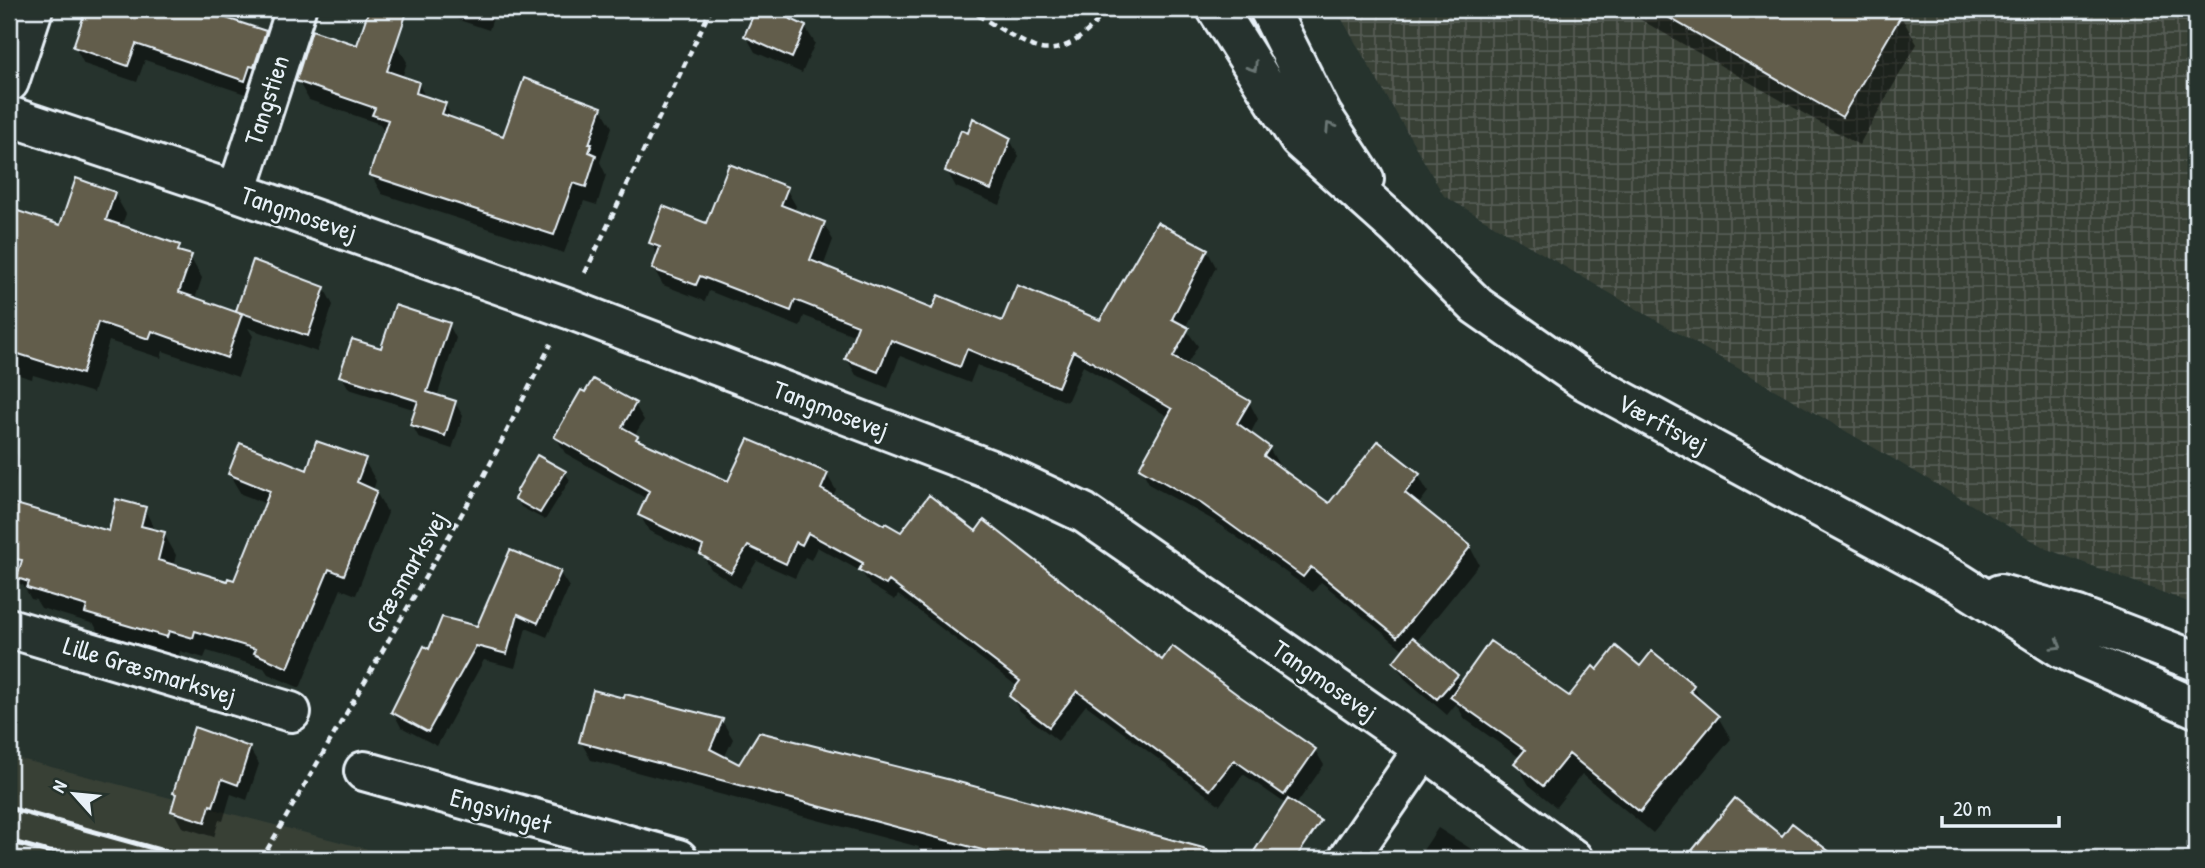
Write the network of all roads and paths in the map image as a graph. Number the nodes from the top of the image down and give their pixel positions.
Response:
1 (33, 9) edge
2 (296, 9) edge
3 (712, 9) edge
4 (967, 9) edge
5 (1105, 9) edge
6 (1217, 9) edge
7 (1269, 9) edge
8 (9, 82) edge
9 (9, 116) edge
10 (236, 192) junction
11 (1395, 225) junction
12 (569, 309) junction
13 (1958, 582) junction
14 (9, 628) edge
15 (2196, 661) edge
16 (2196, 708) edge
17 (291, 712) dead end
18 (1424, 749) junction
19 (364, 771) dead end
20 (267, 850) dead end
21 (678, 859) edge
22 (1348, 859) edge
23 (1573, 859) edge

1 - 8 street
2 - 10 street, Tangstien
3 - 12 path, Græsmarksvej
4 - 5 path
6 -> 11 street, Værftsvej
11 -> 7 street, Værftsvej
9 - 10 street, Tangmosevej
10 - 12 street, Tangmosevej
11 - 13 street, Værftsvej
12 - 18 street, Tangmosevej
12 - 20 path, Græsmarksvej
13 - 15 street, Værftsvej
13 -> 16 street, Værftsvej
14 - 17 street, Lille Græsmarksvej
18 - 22 street
18 - 23 street, Tangmosevej
19 - 21 street, Engsvinget

